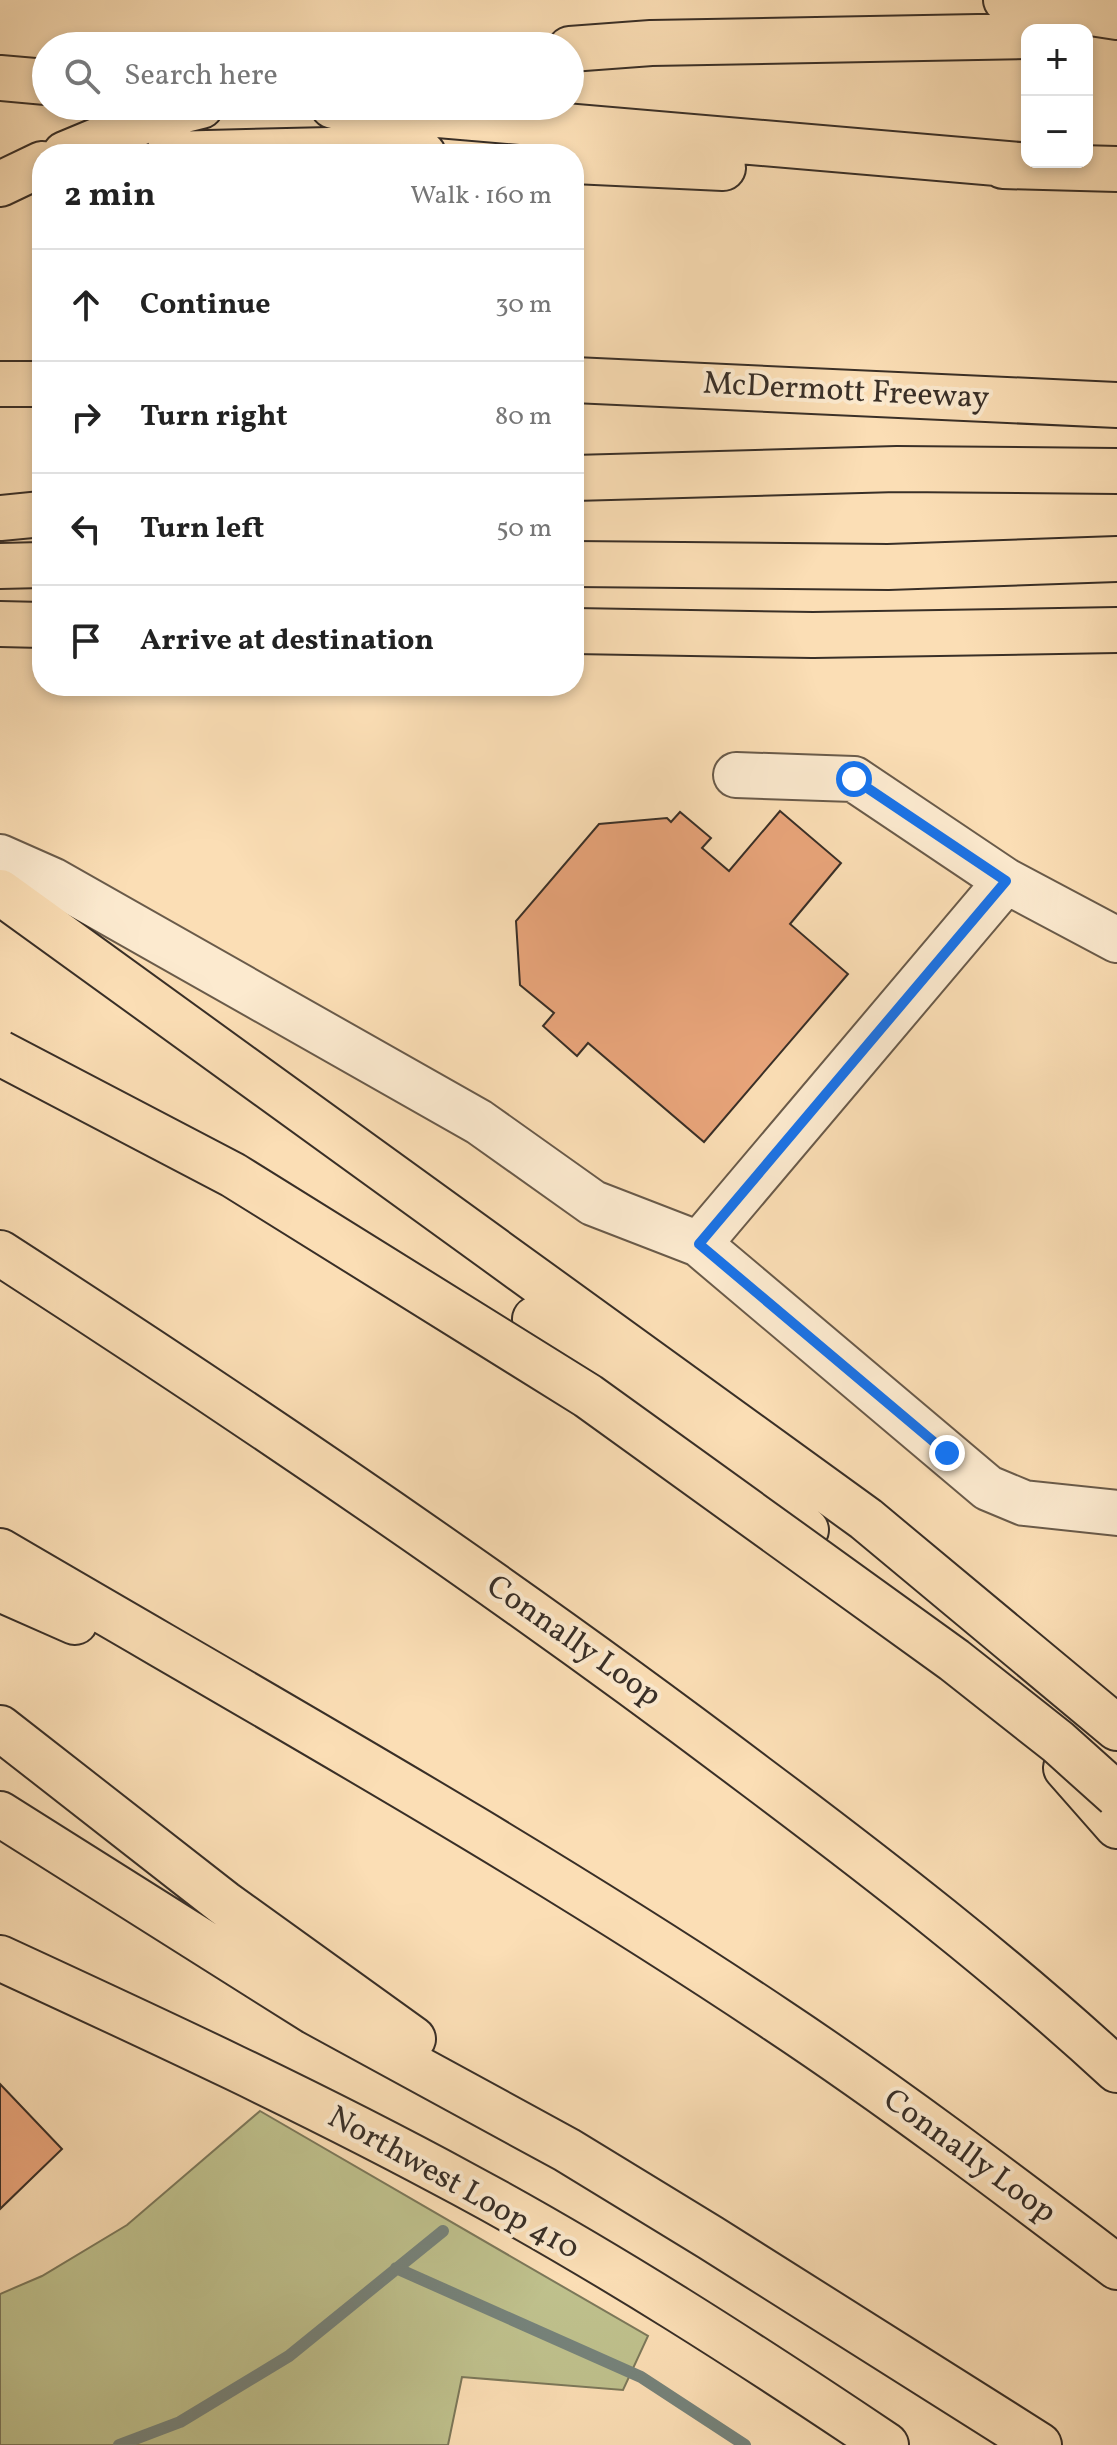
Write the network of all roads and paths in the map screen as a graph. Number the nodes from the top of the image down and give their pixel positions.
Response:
1 (1006, 0) edge
2 (1117, 17) edge
3 (1093, 35) edge
4 (1117, 35) edge
5 (1021, 36) edge
6 (584, 48) edge
7 (0, 78) edge
8 (32, 81) edge
9 (147, 120) edge
10 (496, 120) edge
11 (89, 144) edge
12 (32, 157) edge
13 (0, 158) edge
14 (584, 161) edge
15 (1021, 165) edge
16 (1021, 166) edge
17 (1088, 168) edge
18 (32, 169) edge
19 (1117, 169) edge
20 (0, 184) edge
21 (584, 380) edge
22 (0, 384) edge
23 (32, 384) edge
24 (1117, 405) edge
25 (1117, 471) edge
26 (584, 478) edge
27 (1117, 559) edge
28 (584, 564) edge
29 (32, 565) edge
30 (0, 566) edge
31 (0, 624) edge
32 (32, 625) edge
33 (1117, 630) edge
34 (584, 631) edge
35 (736, 775) dead end
36 (0, 857) edge
37 (1006, 881) junction
38 (0, 892) edge
39 (1117, 940) edge
40 (0, 1053) edge
41 (243, 1070) junction
42 (699, 1244) junction
43 (0, 1253) edge
44 (1117, 1513) edge
45 (0, 1551) edge
46 (0, 1589) edge
47 (270, 1709) junction
48 (0, 1728) edge
49 (1117, 1728) edge
50 (1117, 1795) edge
51 (0, 1814) edge
52 (1117, 1826) edge
53 (0, 1958) edge
54 (1117, 2070) edge
55 (567, 2150) junction
56 (1117, 2267) edge
57 (886, 2445) edge
58 (1039, 2445) edge

1 - 2 main road
3 - 4 main road
5 - 6 main road
7 - 8 main road
9 - 11 main road
10 - 15 main road
12 - 13 main road
14 - 16 main road
17 - 19 main road
18 - 20 main road
21 - 24 main road, McDermott Freeway
22 - 23 main road
25 - 26 main road
27 - 28 main road
29 - 30 main road
31 - 32 main road
33 - 34 main road
35 - 37 lane
36 - 42 lane
37 - 39 lane
37 - 42 lane
38 - 41 main road
40 - 50 main road, bridge
41 - 49 main road
41 - 52 main road
42 - 44 lane
43 - 54 main road, Connally Loop
45 - 47 main road, Connally Loop
46 - 47 main road
47 - 56 main road, Connally Loop
48 - 55 main road
51 - 55 main road
53 - 57 main road, Northwest Loop 410
55 - 58 main road

